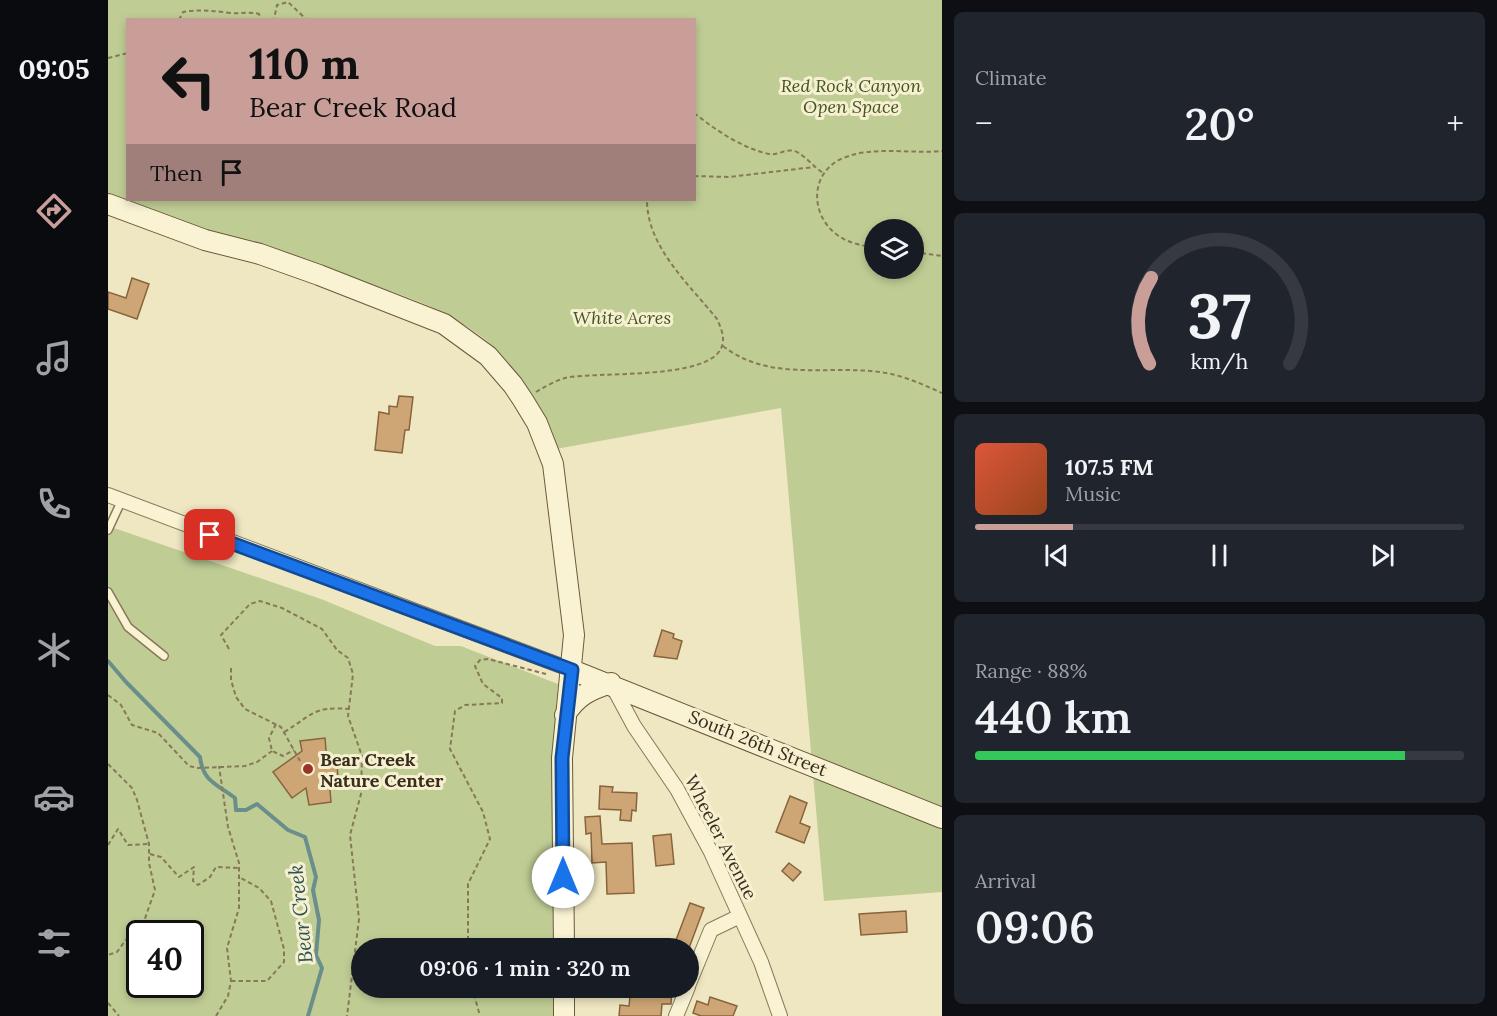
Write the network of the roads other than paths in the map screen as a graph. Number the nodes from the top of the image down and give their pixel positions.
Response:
1 (108, 204) edge
2 (114, 498) edge
3 (108, 530) edge
4 (108, 592) edge
5 (164, 656) dead end
6 (567, 668) junction
7 (610, 683) junction
8 (565, 715) junction
9 (942, 818) edge
10 (740, 916) junction
11 (564, 938) edge
12 (699, 959) edge
13 (564, 998) edge
14 (683, 998) edge
15 (564, 1016) edge
16 (676, 1016) edge
17 (780, 1016) edge

1 - 6 street
2 - 3 lane
2 - 6 street
4 - 5 lane
6 - 7 street, South 26th Street
6 - 8 street
7 - 8 street
7 - 9 street, South 26th Street
7 - 10 street, Wheeler Avenue
8 - 11 street
10 - 12 street
10 - 17 street, Wheeler Avenue
13 - 15 street
14 - 16 street

